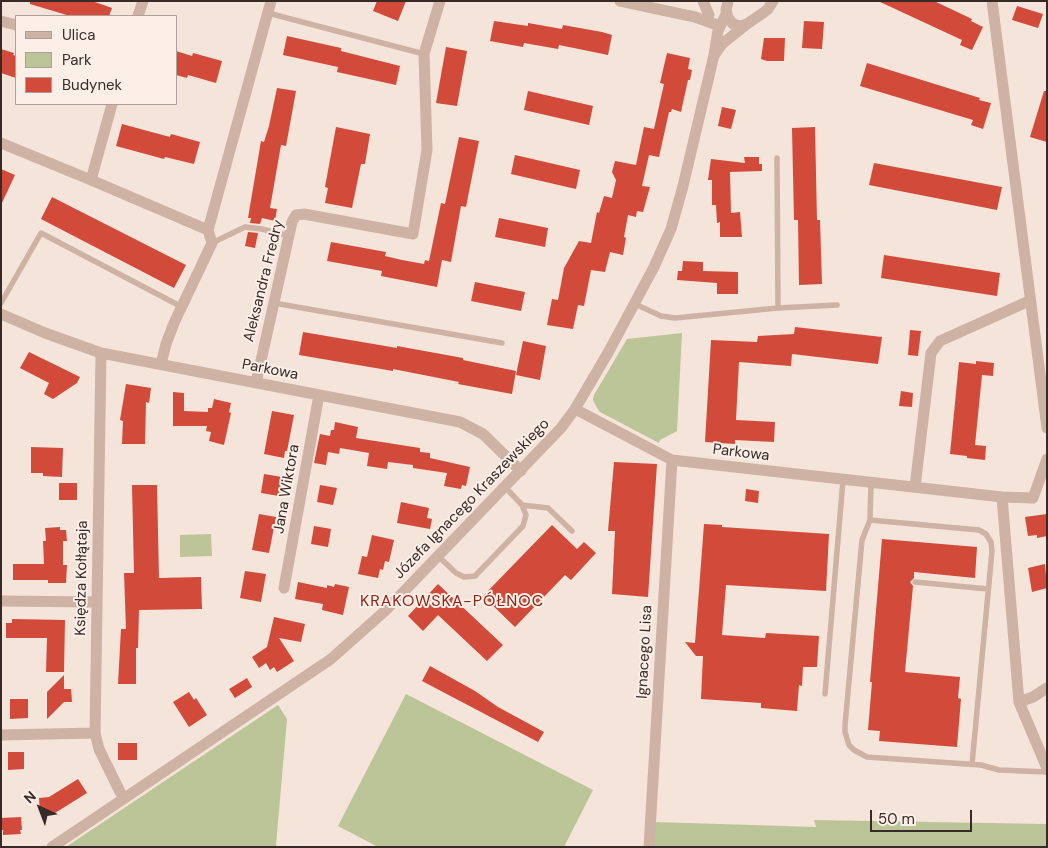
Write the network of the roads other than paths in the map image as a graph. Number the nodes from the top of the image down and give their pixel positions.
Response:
1 (143, 1) edge
2 (271, 1) edge
3 (440, 1) edge
4 (620, 1) edge
5 (703, 1) edge
6 (779, 1) edge
7 (992, 1) edge
8 (771, 5) edge
9 (726, 9) edge
10 (268, 13) junction
11 (138, 15) edge
12 (709, 15) junction
13 (695, 16) junction
14 (1, 21) edge
15 (747, 24) junction
16 (15, 25) edge
17 (720, 26) junction
18 (424, 54) junction
19 (714, 55) junction
20 (112, 105) edge
21 (1, 143) edge
22 (777, 158) dead end
23 (91, 180) junction
24 (208, 230) junction
25 (289, 236) junction
26 (212, 244) junction
27 (1029, 301) junction
28 (1, 303) edge
29 (274, 303) junction
30 (635, 304) junction
31 (837, 305) dead end
32 (182, 307) junction
33 (778, 308) junction
34 (1, 314) edge
35 (502, 344) dead end
36 (101, 353) junction
37 (161, 364) junction
38 (256, 383) junction
39 (319, 395) junction
40 (575, 409) junction
41 (1047, 428) edge
42 (1047, 459) edge
43 (672, 460) junction
44 (521, 471) junction
45 (844, 480) junction
46 (871, 482) junction
47 (505, 487) junction
48 (915, 487) junction
49 (1002, 497) junction
50 (522, 505) junction
51 (870, 520) junction
52 (572, 532) dead end
53 (438, 556) junction
54 (914, 582) dead end
55 (284, 588) dead end
56 (988, 589) junction
57 (1, 601) edge
58 (96, 602) junction
59 (1047, 688) edge
60 (824, 694) dead end
61 (1019, 702) junction
62 (95, 733) junction
63 (1, 735) edge
64 (972, 764) junction
65 (1047, 768) edge
66 (1047, 772) edge
67 (123, 798) junction
68 (52, 847) edge
69 (649, 847) edge

1 - 11 street
2 - 10 street
3 - 18 street, Aleksandra Fredry
4 - 13 street
5 - 12 street
6 - 8 street, Józefa Ignacego Kraszewskiego
7 - 27 street
8 - 15 street, Józefa Ignacego Kraszewskiego
9 - 12 street
9 - 15 street
9 - 17 street, Józefa Ignacego Kraszewskiego
10 - 18 lane
10 - 24 street
12 - 13 street
13 - 17 street
14 - 16 street
15 - 19 street, Józefa Ignacego Kraszewskiego
17 - 19 street, Józefa Ignacego Kraszewskiego
18 - 25 street, Aleksandra Fredry
19 - 30 street, Józefa Ignacego Kraszewskiego
20 - 23 street
21 - 23 street
22 - 33 lane
23 - 24 street
24 - 26 street
25 - 26 lane
25 - 29 street, Aleksandra Fredry
26 - 32 street
27 - 41 street
27 - 48 street
28 - 32 lane
29 - 35 lane
29 - 38 street, Aleksandra Fredry
30 - 33 lane
30 - 40 street, Józefa Ignacego Kraszewskiego
31 - 33 lane
32 - 37 street
34 - 36 street, Parkowa
36 - 37 street, Parkowa
36 - 58 street, Księdza Kołłątaja
37 - 38 street, Parkowa
38 - 39 street, Parkowa
39 - 44 street, Parkowa
39 - 55 street, Jana Wiktora
40 - 43 street, Parkowa
40 - 44 street, Józefa Ignacego Kraszewskiego
42 - 49 street, Parkowa
43 - 45 street, Parkowa
43 - 69 street, Ignacego Lisa
44 - 47 street, Józefa Ignacego Kraszewskiego
45 - 46 street, Parkowa
45 - 60 lane
46 - 48 street, Parkowa
46 - 51 lane
47 - 50 lane
47 - 53 street, Józefa Ignacego Kraszewskiego
48 - 49 street, Parkowa
49 - 61 street
50 - 52 lane
50 - 53 lane
51 - 56 lane
51 - 64 lane
53 - 67 street, Józefa Ignacego Kraszewskiego
54 - 56 lane
56 - 64 lane
57 - 58 street
58 - 62 street, Księdza Kołłątaja
59 - 61 street
61 - 65 street
62 - 63 street
62 - 67 street, Księdza Kołłątaja
64 - 66 lane
67 - 68 street, Józefa Ignacego Kraszewskiego

